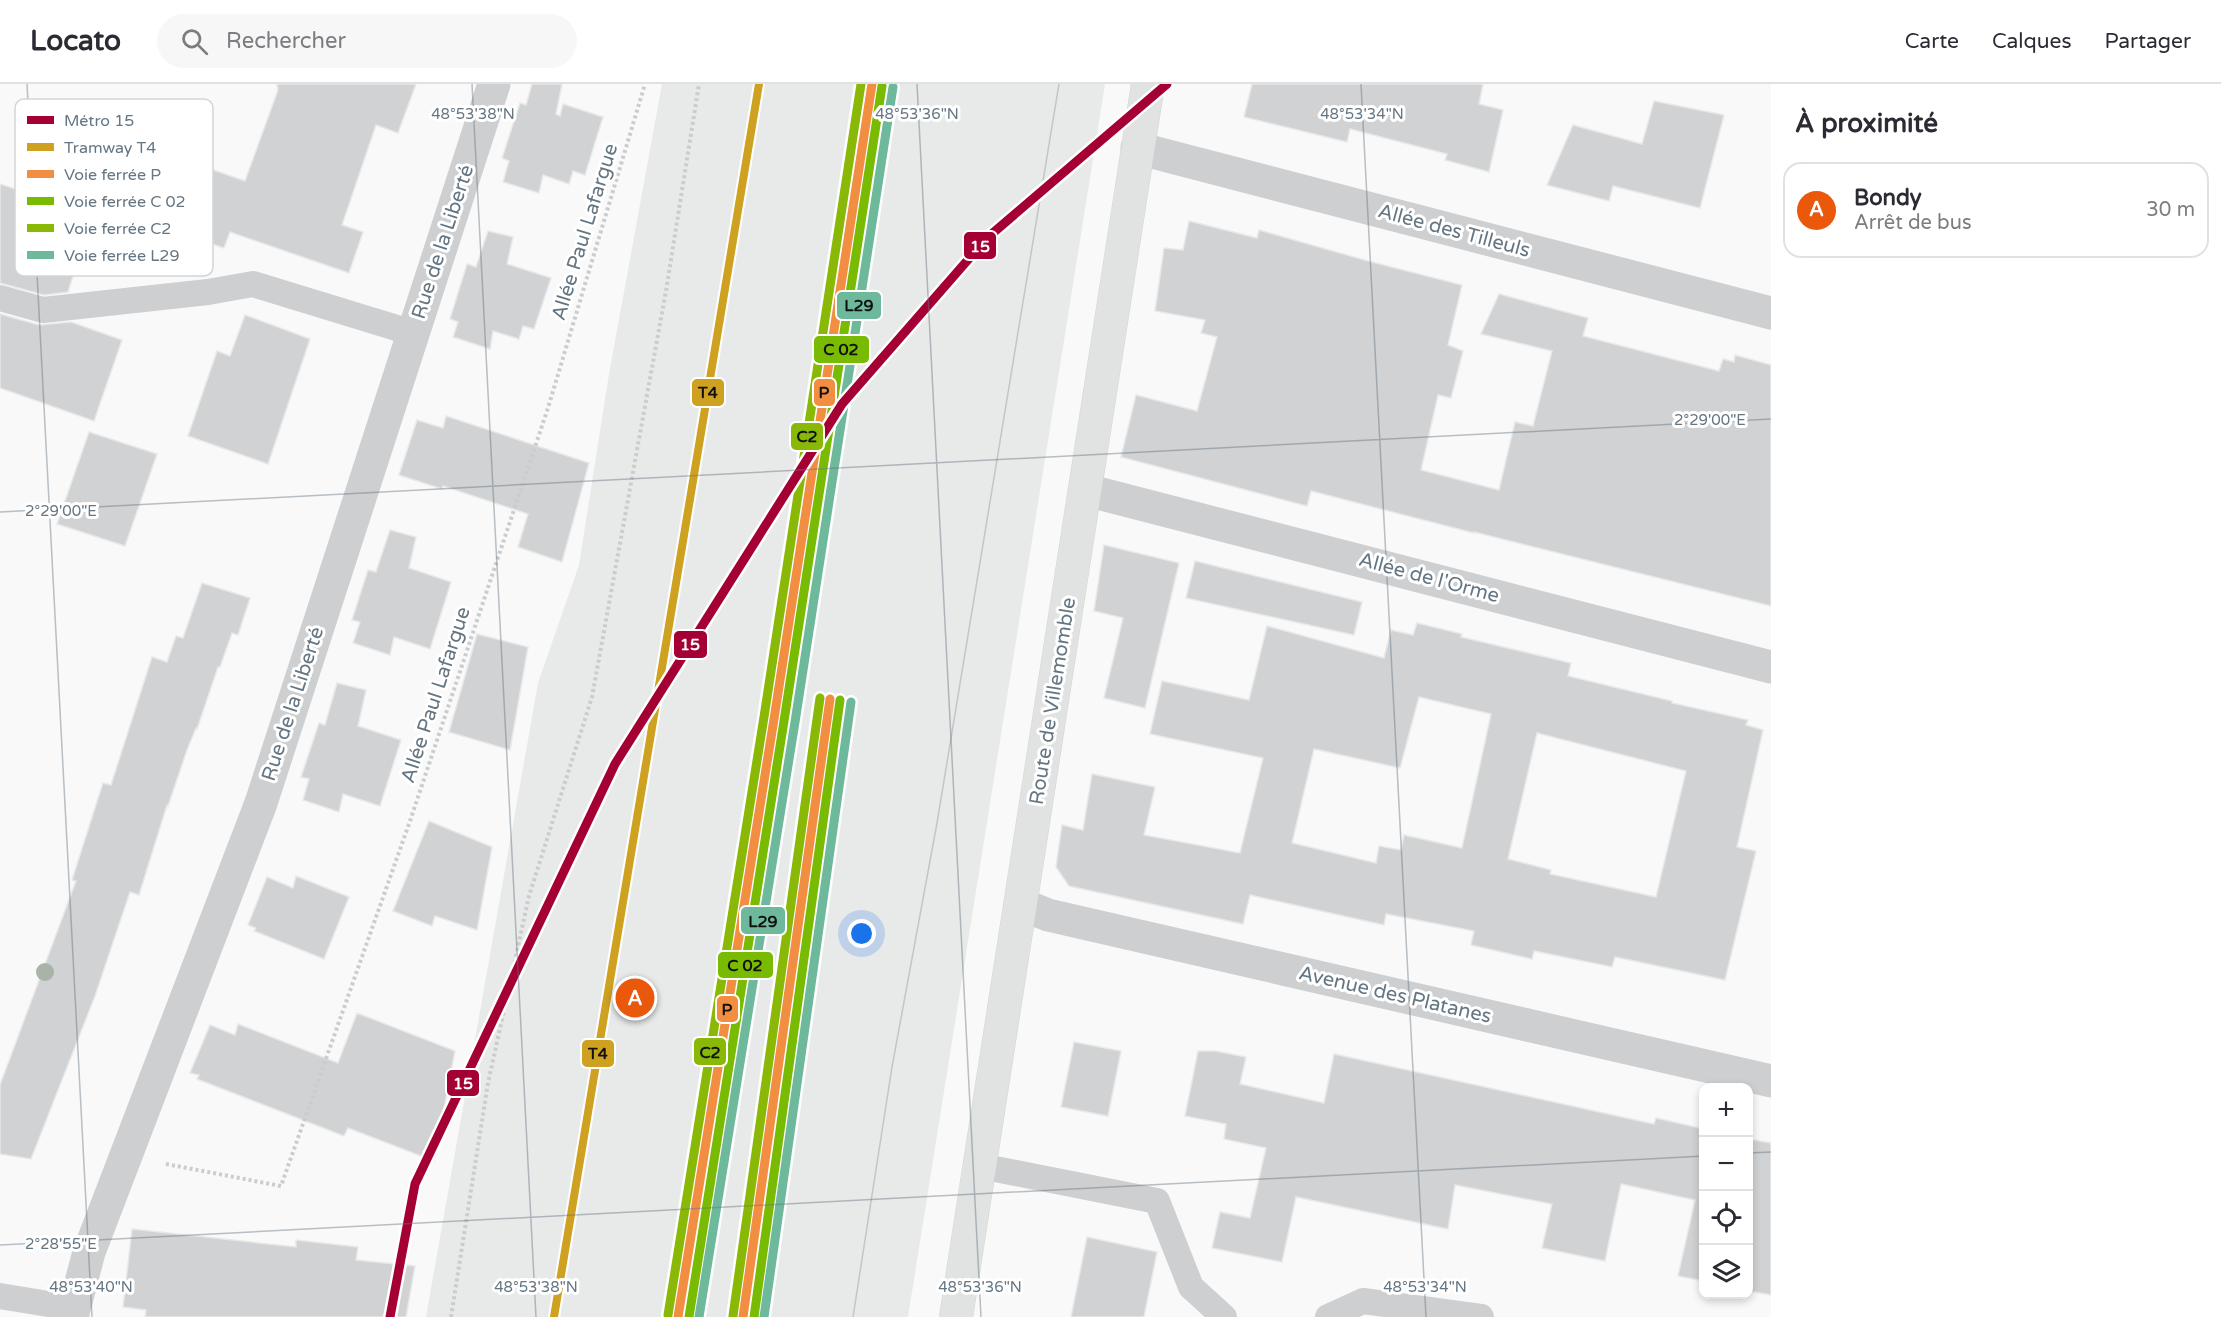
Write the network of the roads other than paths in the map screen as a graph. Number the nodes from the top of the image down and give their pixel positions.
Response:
1 (494, 84) edge
2 (1148, 84) edge
3 (1137, 148) junction
4 (0, 298) edge
5 (1771, 313) edge
6 (413, 333) junction
7 (1086, 490) junction
8 (1771, 667) edge
9 (1022, 904) junction
10 (1771, 1081) edge
11 (980, 1166) junction
12 (0, 1296) edge
13 (72, 1312) edge
14 (956, 1317) edge
15 (1224, 1317) edge
16 (1328, 1317) edge
17 (1481, 1317) edge

1 - 6 street, Rue de la Liberté
2 - 3 street, Route de Villemomble
3 - 5 street, Allée des Tilleuls
3 - 7 street, Route de Villemomble
4 - 6 lane
6 - 13 street, Rue de la Liberté
7 - 8 street, Allée de l'Orme
7 - 9 street, Route de Villemomble
9 - 10 street, Avenue des Platanes
9 - 11 street, Route de Villemomble
11 - 14 street, Route de Villemomble
11 - 15 lane
12 - 13 lane
16 - 17 lane

